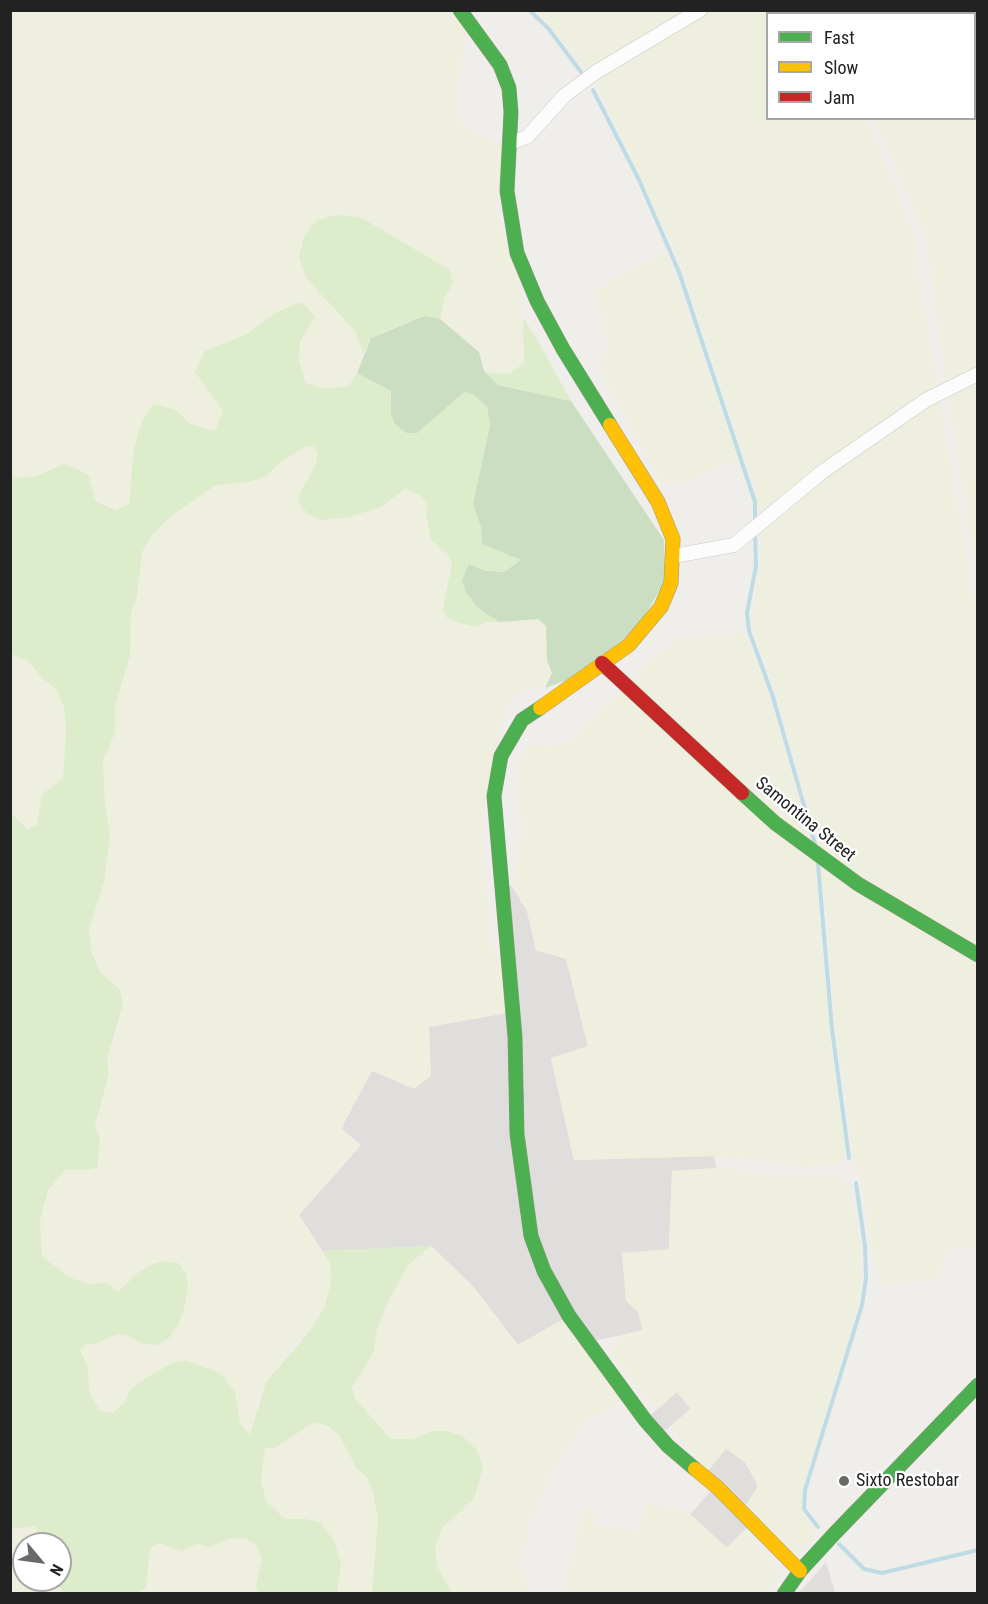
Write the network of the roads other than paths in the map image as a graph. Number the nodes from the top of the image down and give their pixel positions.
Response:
1 (460, 10) edge
2 (700, 10) edge
3 (510, 143) junction
4 (978, 374) edge
5 (674, 556) junction
6 (602, 663) junction
7 (978, 955) edge
8 (978, 1385) edge
9 (800, 1571) junction
10 (784, 1593) edge

1 - 3 main road
2 - 3 street
3 - 5 main road
4 - 5 street
5 - 6 main road
6 - 7 main road, Samontina Street
6 - 9 main road
8 - 9 main road
9 - 10 main road

